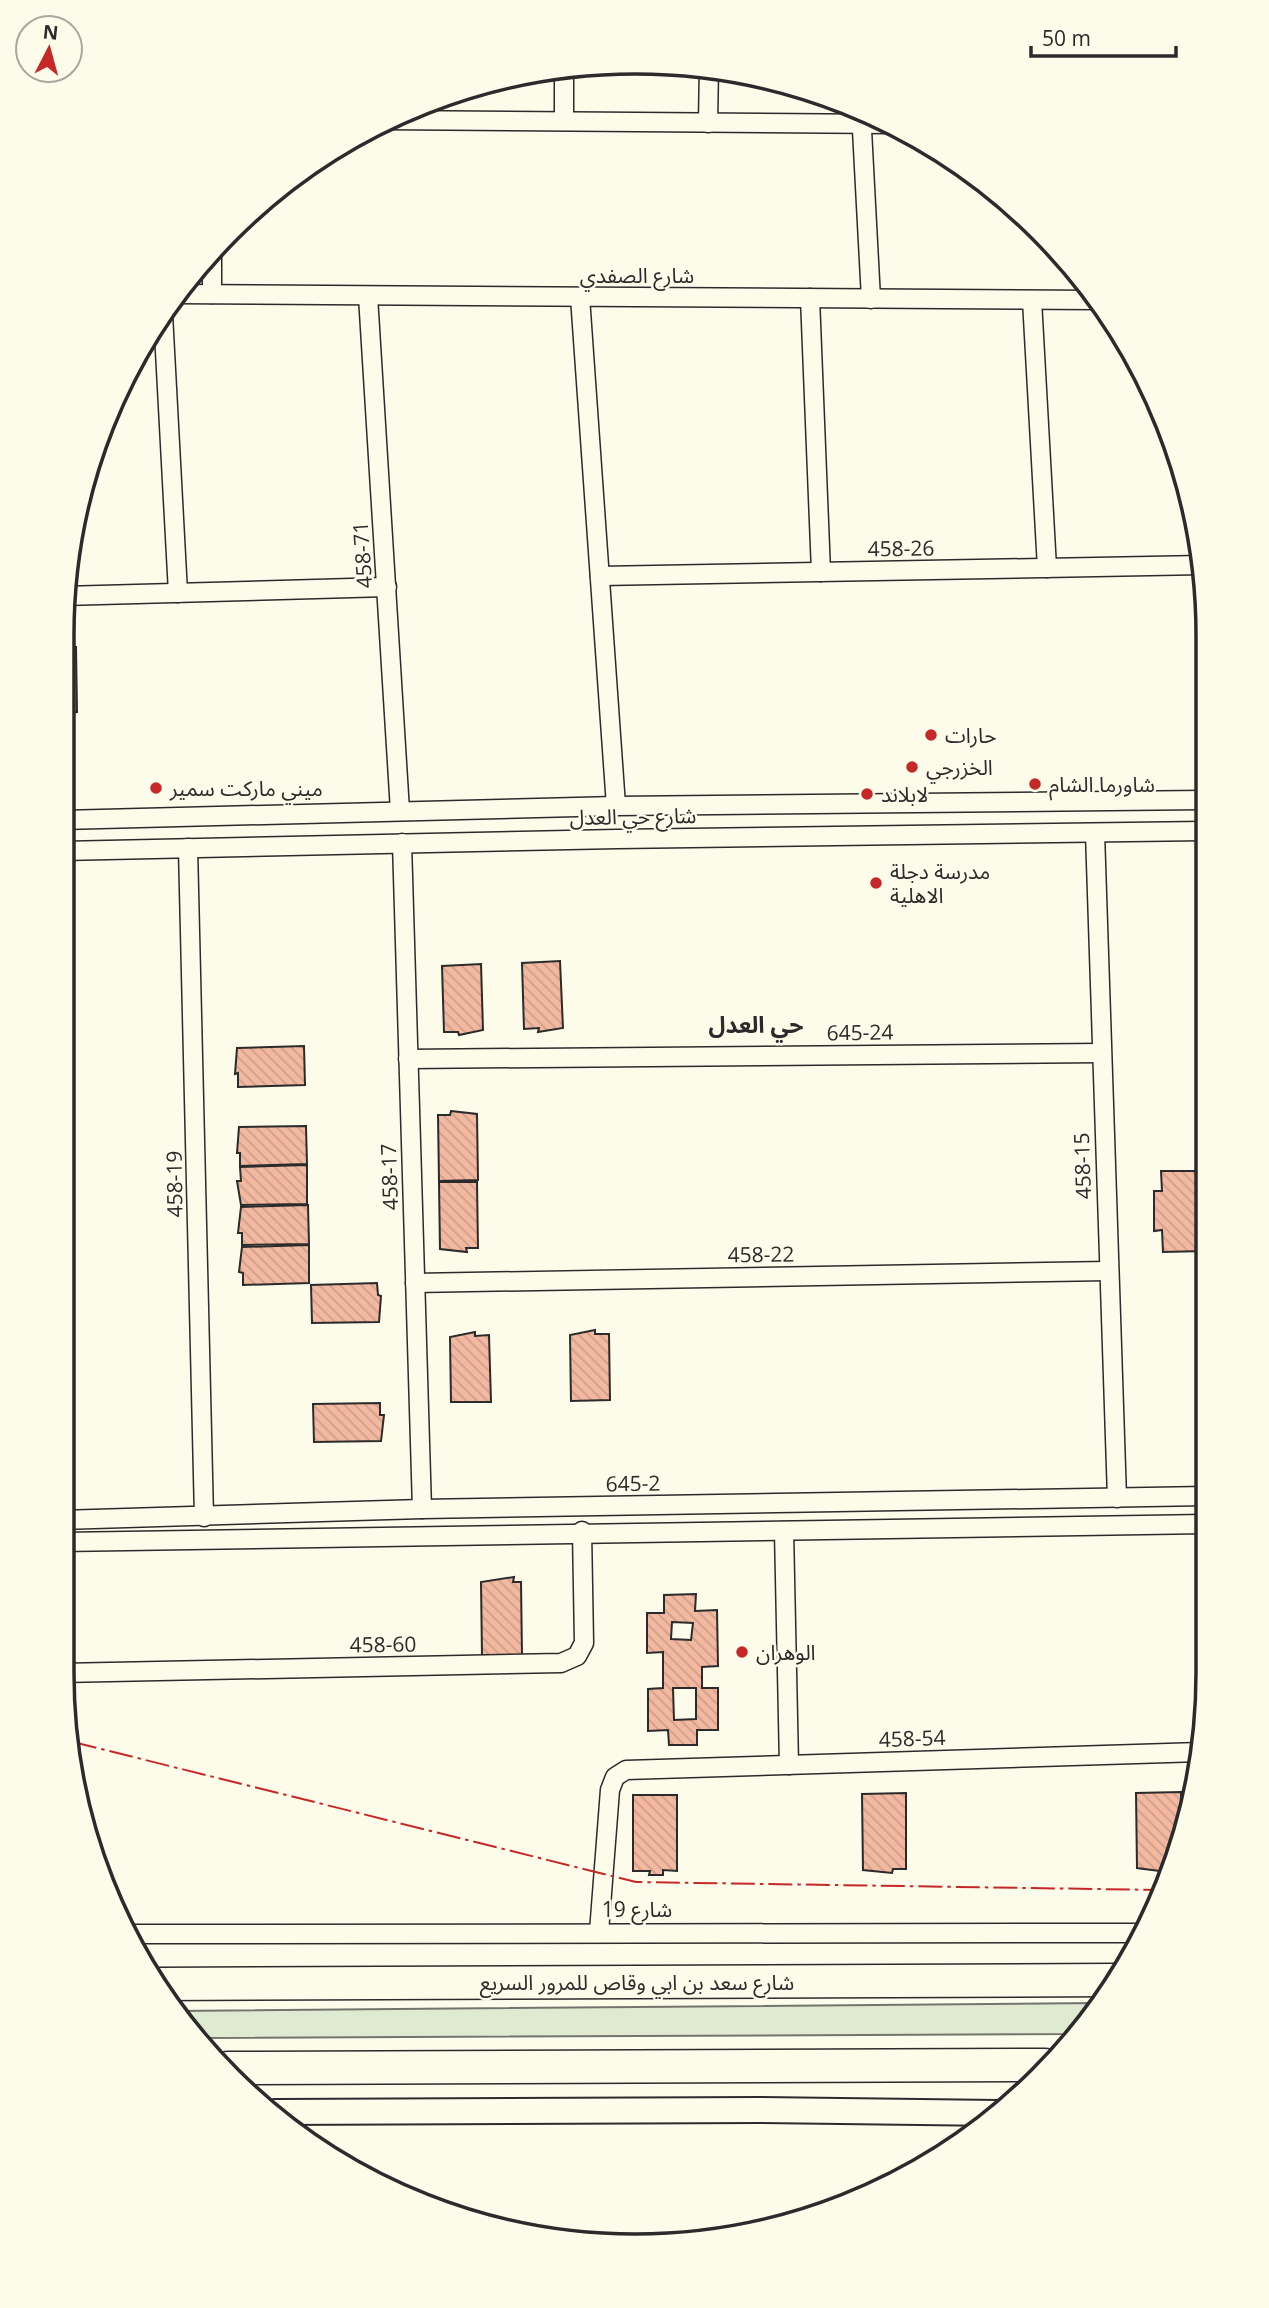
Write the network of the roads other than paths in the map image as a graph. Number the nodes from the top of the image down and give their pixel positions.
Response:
1 (564, 78) edge
2 (709, 78) edge
3 (424, 114) edge
4 (852, 117) edge
5 (564, 121) junction
6 (861, 121) edge
7 (708, 122) junction
8 (212, 266) edge
9 (188, 294) edge
10 (212, 294) junction
11 (368, 296) junction
12 (580, 297) junction
13 (810, 298) junction
14 (871, 299) junction
15 (1032, 300) junction
16 (1085, 300) edge
17 (164, 330) edge
18 (1191, 565) edge
19 (1047, 568) junction
20 (821, 572) junction
21 (600, 576) junction
22 (387, 587) junction
23 (178, 593) junction
24 (75, 596) edge
25 (1196, 800) edge
26 (960, 804) junction
27 (616, 806) junction
28 (400, 811) junction
29 (74, 820) edge
30 (1196, 831) edge
31 (1095, 833) junction
32 (962, 835) junction
33 (402, 843) junction
34 (188, 848) junction
35 (74, 851) edge
36 (1101, 1053) junction
37 (408, 1059) junction
38 (1108, 1271) junction
39 (415, 1283) junction
40 (1196, 1496) edge
41 (1117, 1498) junction
42 (422, 1509) junction
43 (204, 1517) junction
44 (74, 1520) edge
45 (1196, 1524) edge
46 (582, 1531) junction
47 (784, 1531) junction
48 (74, 1542) edge
49 (74, 1673) edge
50 (1190, 1752) edge
51 (789, 1765) junction
52 (599, 1932) junction
53 (1132, 1933) edge
54 (138, 1934) edge
55 (1104, 1980) edge
56 (167, 1984) edge
57 (1036, 2065) edge
58 (236, 2068) edge
59 (285, 2112) edge
60 (983, 2113) edge

1 - 5 street
2 - 7 street
3 - 5 street
4 - 7 street
5 - 7 street
6 - 14 street
8 - 10 street
9 - 10 street, شارع الصفدي
10 - 11 street, شارع الصفدي
11 - 12 street, شارع الصفدي
11 - 22 street, 458-71
12 - 13 street, شارع الصفدي
12 - 21 street
13 - 14 street, شارع الصفدي
13 - 20 street
14 - 15 street, شارع الصفدي
15 - 16 street, شارع الصفدي
15 - 19 street
17 - 23 street
18 - 19 street, 458-26
19 - 20 street, 458-26
20 - 21 street, 458-26
21 - 27 street
22 - 23 street
22 - 28 street, 458-71
23 - 24 street
25 - 26 street, شارع حي العدل
26 - 27 street, شارع حي العدل
26 - 32 street
27 - 28 street, شارع حي العدل
28 - 29 street, شارع حي العدل
30 - 31 street, شارع حي العدل
31 - 32 street, شارع حي العدل
31 - 36 street, 458-15
32 - 33 street, شارع حي العدل
33 - 34 street, شارع حي العدل
33 - 37 street, 458-17
34 - 35 street, شارع حي العدل
34 - 43 street, 458-19
36 - 37 street, 645-24
36 - 38 street, 458-15
37 - 39 street, 458-17
38 - 39 street, 458-22
38 - 41 street, 458-15
39 - 42 street, 458-17
40 - 41 street, 645-2
41 - 42 street, 645-2
42 - 43 street, 645-2
43 - 44 street, 645-2
45 - 47 street
46 - 47 street
46 - 48 street
46 - 49 street, 458-60
47 - 51 street
50 - 51 street, 458-54
51 - 52 street, 458-54
52 - 53 street, شارع 19
52 - 54 street, شارع 19
55 - 56 highway, شارع سعد بن ابي وقاص للمرور السريع
57 - 58 highway
59 - 60 street

